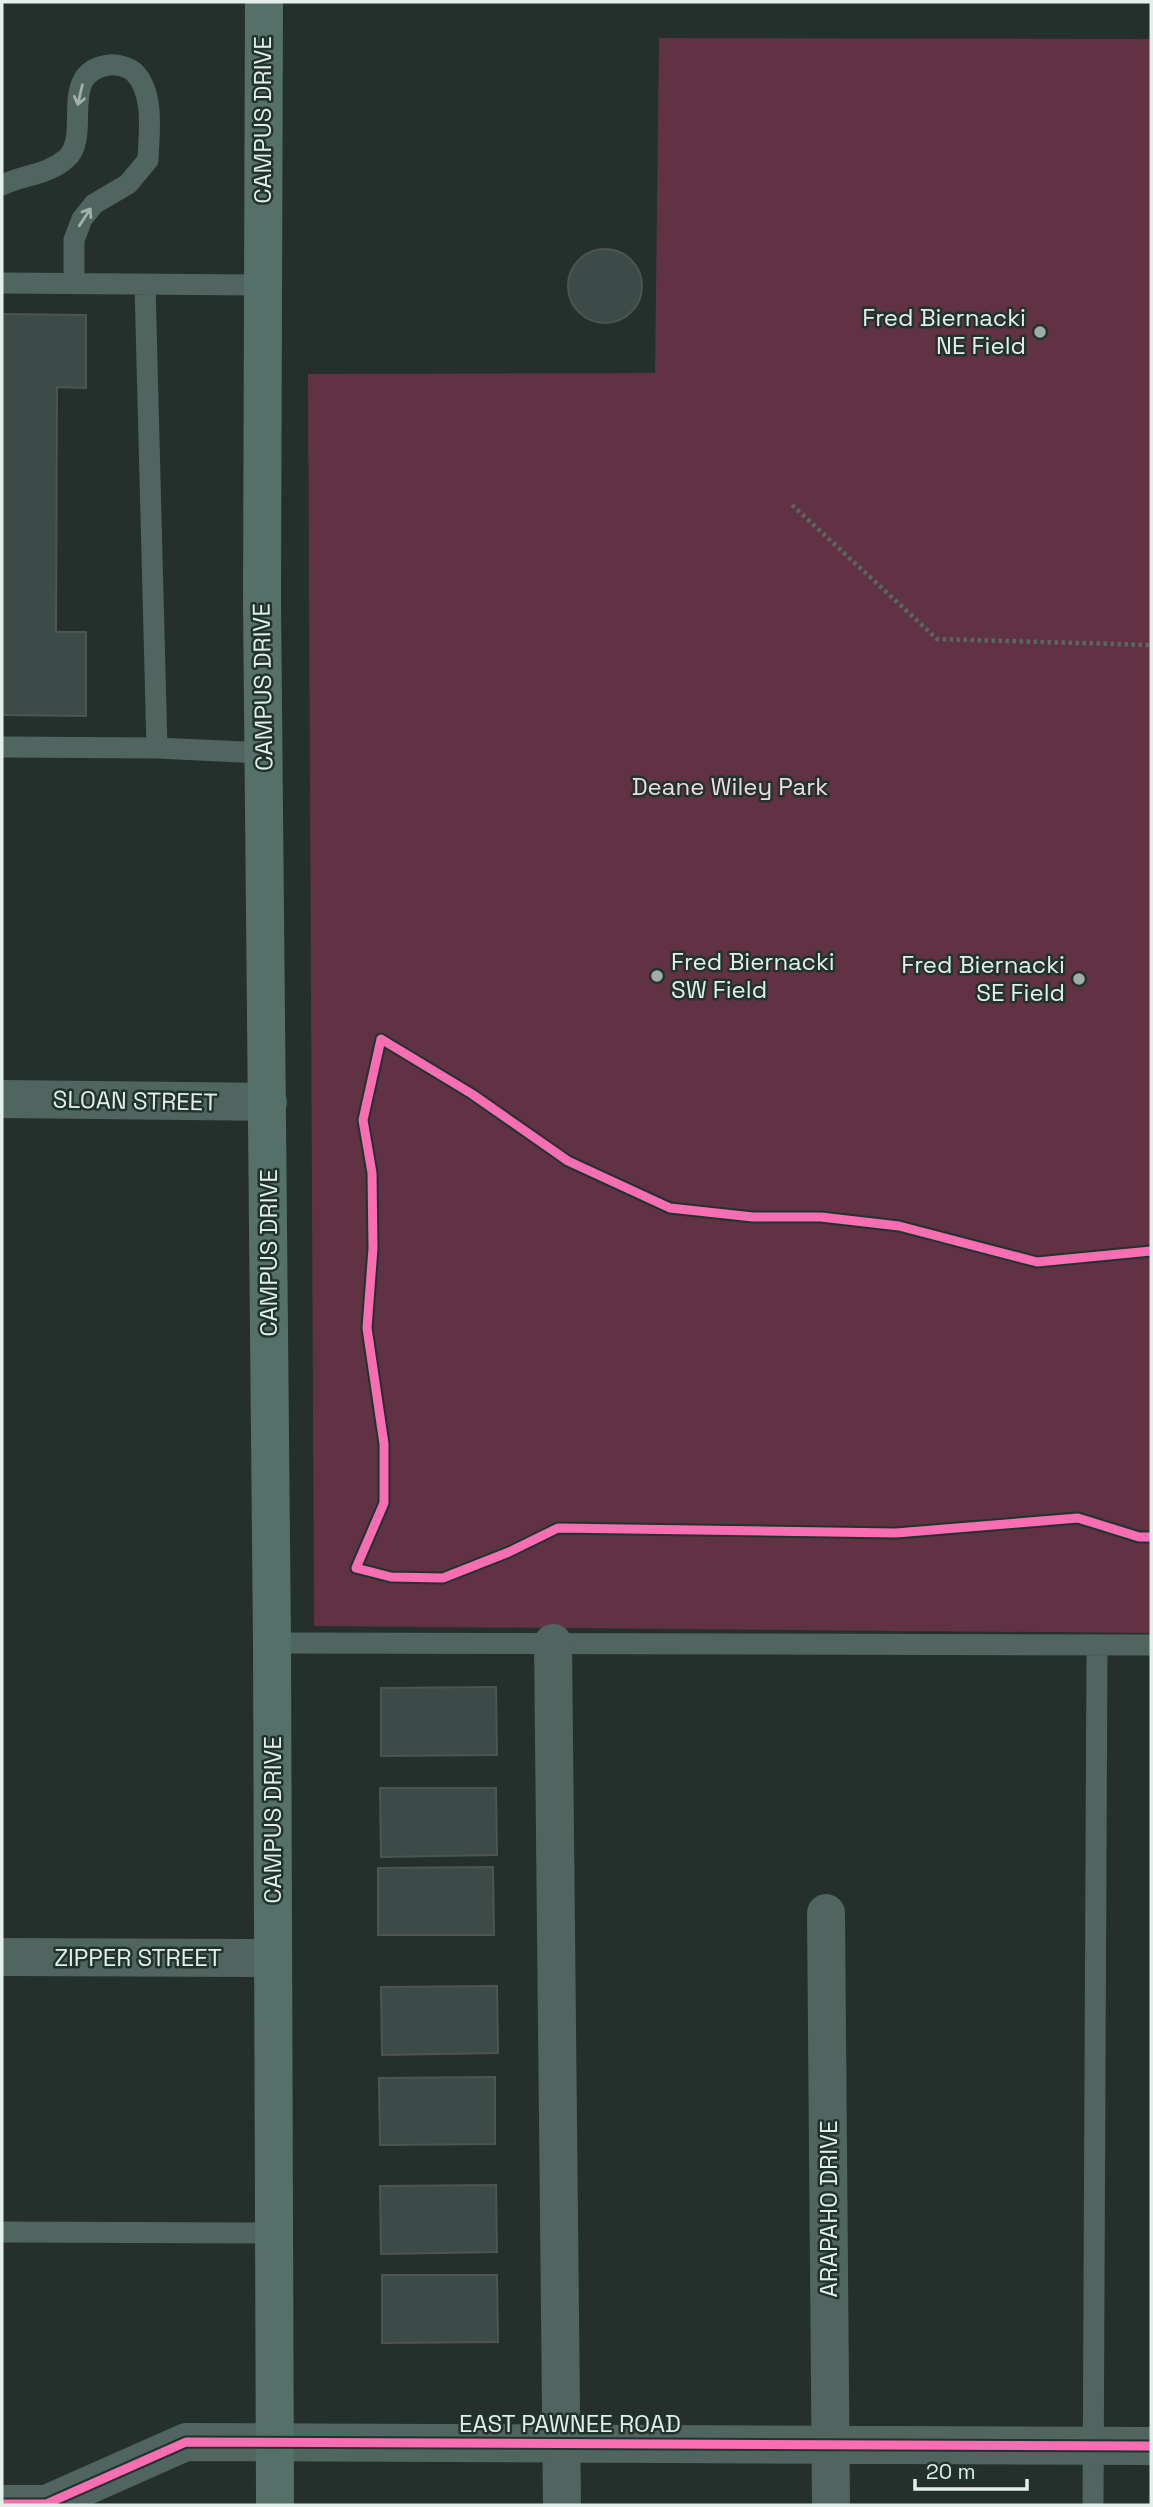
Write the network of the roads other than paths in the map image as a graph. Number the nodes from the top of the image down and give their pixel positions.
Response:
1 (264, 2) edge
2 (2, 186) edge
3 (2, 283) edge
4 (74, 283) junction
5 (145, 285) junction
6 (263, 285) junction
7 (2, 747) edge
8 (157, 748) junction
9 (264, 753) junction
10 (2, 1099) edge
11 (268, 1102) junction
12 (272, 1643) junction
13 (553, 1643) junction
14 (1097, 1645) junction
15 (1151, 1645) edge
16 (826, 1913) dead end
17 (2, 1957) edge
18 (274, 1958) junction
19 (2, 2232) edge
20 (274, 2233) junction
21 (274, 2443) junction
22 (562, 2443) junction
23 (831, 2446) junction
24 (1093, 2446) junction
25 (1151, 2446) edge
26 (2, 2504) edge
27 (275, 2505) edge
28 (562, 2505) edge
29 (831, 2505) edge
30 (1093, 2505) edge

1 - 6 main road, CAMPUS DRIVE
4 -> 2 lane
3 - 4 lane
4 - 5 lane
5 - 6 lane
5 - 8 lane
6 - 9 main road, CAMPUS DRIVE
7 - 8 lane
8 - 9 lane
9 - 11 main road, CAMPUS DRIVE
10 - 11 street, SLOAN STREET
11 - 12 main road, CAMPUS DRIVE
12 - 13 lane
12 - 18 main road, CAMPUS DRIVE
13 - 14 lane
13 - 22 street
14 - 15 lane
14 - 24 lane
16 - 23 street, ARAPAHO DRIVE
17 - 18 street, ZIPPER STREET
18 - 20 main road, CAMPUS DRIVE
19 - 20 lane
20 - 21 main road, CAMPUS DRIVE
21 - 22 street, EAST PAWNEE ROAD
21 - 26 street, EAST PAWNEE ROAD
21 - 27 main road, CAMPUS DRIVE
22 - 23 street, EAST PAWNEE ROAD
22 - 28 street
23 - 24 street, EAST PAWNEE ROAD
23 - 29 street, ARAPAHO DRIVE
24 - 25 street, EAST PAWNEE ROAD
24 - 30 lane

